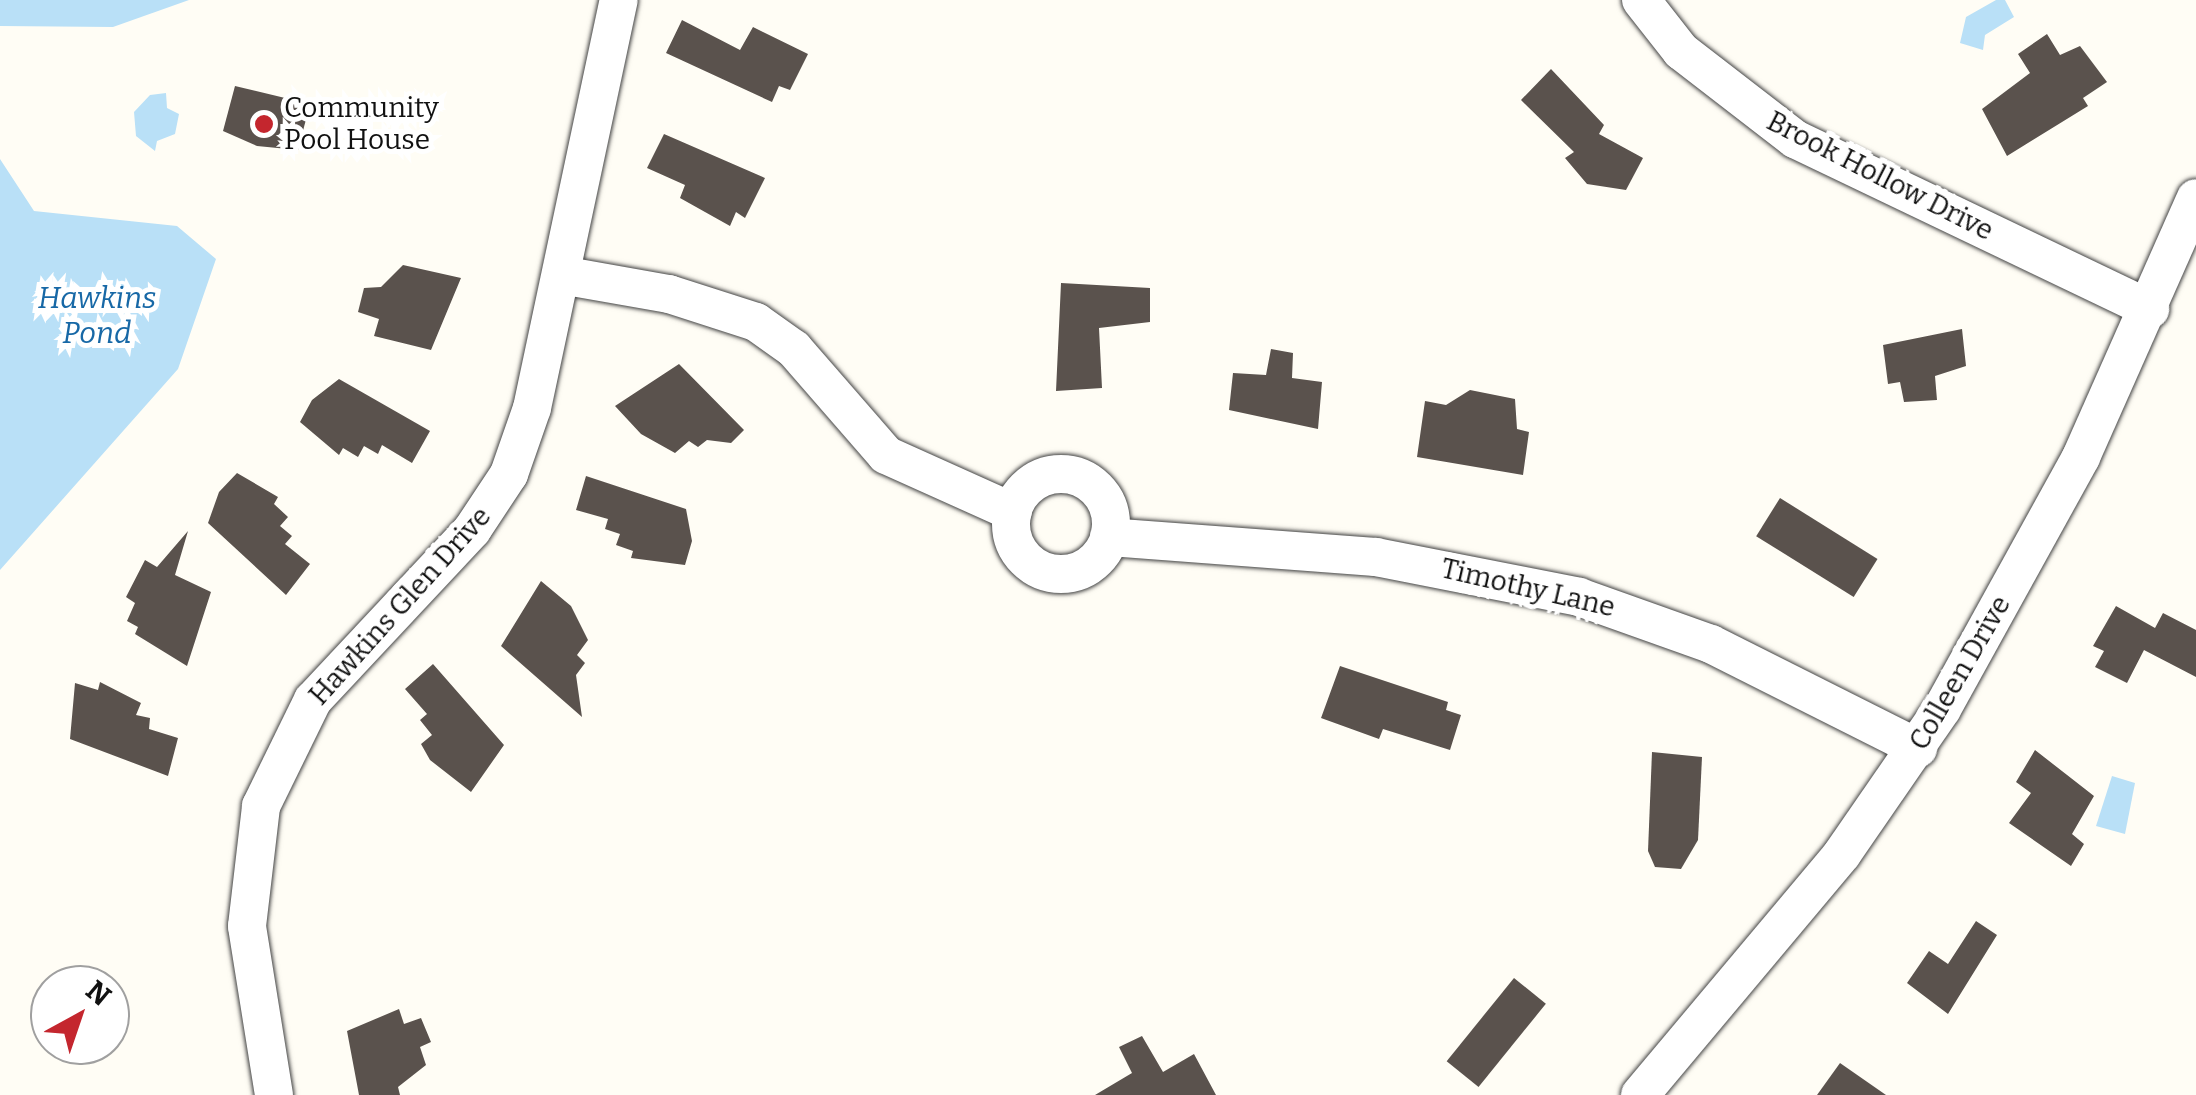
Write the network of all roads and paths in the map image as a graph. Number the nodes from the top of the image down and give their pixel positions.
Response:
1 (619, 0) edge
2 (1641, 0) edge
3 (2196, 198) edge
4 (561, 275) junction
5 (2150, 309) junction
6 (1013, 512) junction
7 (1110, 537) junction
8 (1918, 748) junction
9 (274, 1095) edge
10 (1640, 1095) edge

1 - 4 street, Hawkins Glen Drive
2 - 5 street, Brook Hollow Drive
3 - 5 street, Colleen Drive
4 - 6 street
4 - 9 street, Hawkins Glen Drive
5 - 8 street, Colleen Drive
6 - 7 street
6 - 7 street
7 - 8 street, Timothy Lane
8 - 10 street, Colleen Drive

